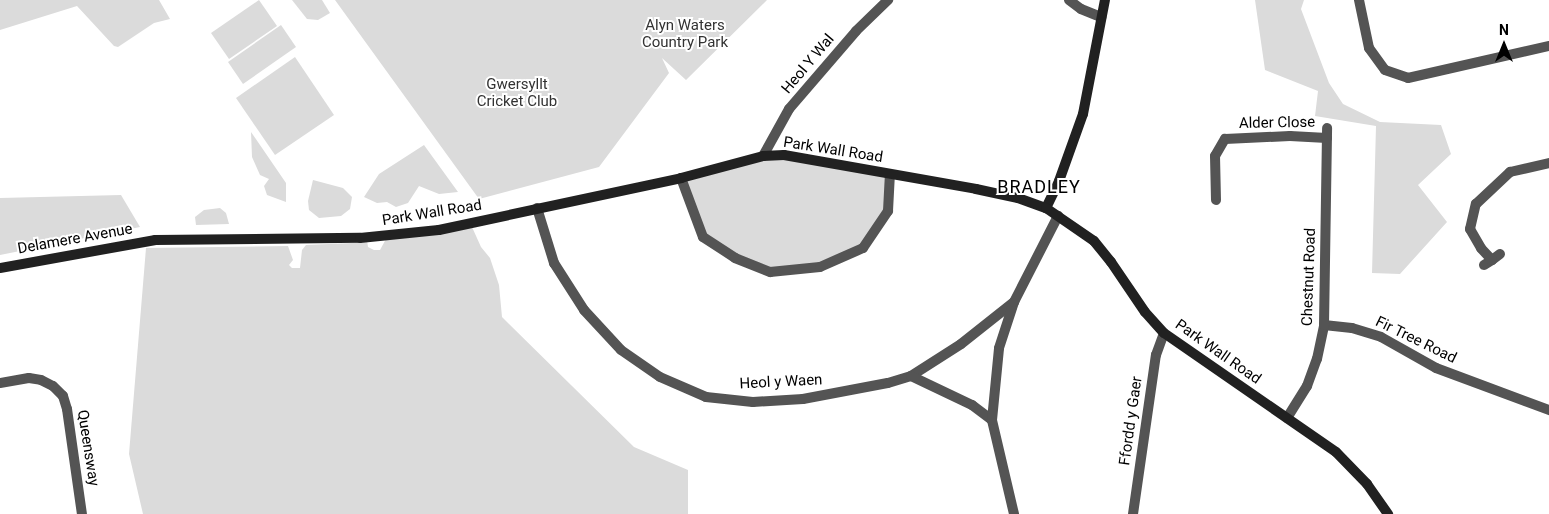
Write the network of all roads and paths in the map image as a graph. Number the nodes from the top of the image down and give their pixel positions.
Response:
1 (888, 0) edge
2 (1069, 0) edge
3 (1105, 0) edge
4 (1359, 0) edge
5 (1101, 17) junction
6 (1549, 46) edge
7 (1327, 133) joint
8 (763, 156) junction
9 (1549, 163) edge
10 (890, 175) junction
11 (681, 178) junction
12 (1218, 195) dead end
13 (537, 208) junction
14 (1046, 208) junction
15 (1058, 216) junction
16 (155, 240) joint
17 (1492, 259) dead end
18 (0, 268) edge
19 (1014, 302) junction
20 (1324, 325) junction
21 (1164, 333) junction
22 (911, 376) junction
23 (0, 383) edge
24 (1549, 410) edge
25 (1287, 418) junction
26 (992, 420) junction
27 (82, 514) edge
28 (1014, 514) edge
29 (1133, 514) edge
30 (1388, 514) edge

1 - 8 street, Heol Y Wal
2 - 5 street
3 - 5 street
4 - 6 street
5 - 14 street
7 - 12 street, Alder Close
7 - 20 street, Chestnut Road
8 - 10 street, Park Wall Road
8 - 11 street, Park Wall Road
9 - 17 street
10 - 11 street
10 - 14 street, Park Wall Road
11 - 13 street, Park Wall Road
13 - 16 street, Park Wall Road
13 - 22 street, Heol y Waen
14 - 15 street, Park Wall Road
15 - 19 street
15 - 21 street, Park Wall Road
16 - 18 street, Delamere Avenue
19 - 22 street, Heol y Waen
19 - 26 street
20 - 24 street, Fir Tree Road
20 - 25 street, Chestnut Road
21 - 25 street, Park Wall Road
21 - 29 street, Ffordd y Gaer
22 - 26 street
23 - 27 street, Queensway
25 - 30 street, Park Wall Road
26 - 28 street

